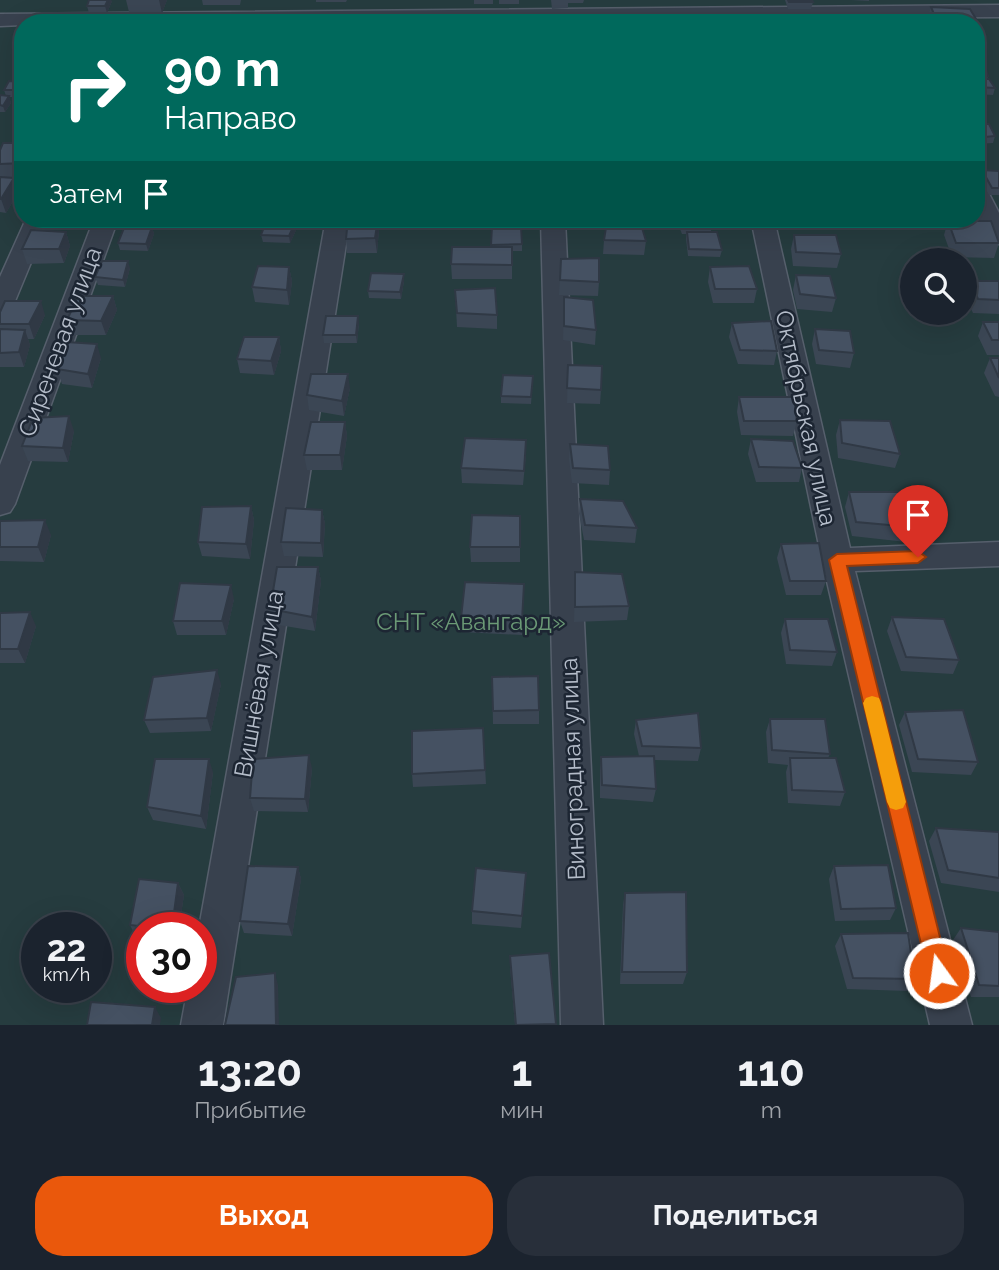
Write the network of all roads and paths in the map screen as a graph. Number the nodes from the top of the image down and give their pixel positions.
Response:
1 (202, 0) edge
2 (893, 11) edge
3 (999, 11) edge
4 (546, 12) edge
5 (717, 12) edge
6 (373, 13) edge
7 (189, 14) edge
8 (342, 14) edge
9 (985, 208) edge
10 (33, 228) edge
11 (103, 228) edge
12 (336, 228) edge
13 (553, 228) edge
14 (764, 228) edge
15 (999, 237) edge
16 (0, 306) edge
17 (0, 504) edge
18 (999, 554) edge
19 (837, 560) junction
20 (202, 1025) edge
21 (582, 1025) edge
22 (951, 1025) edge

1 - 7 street
2 - 3 street
2 - 5 street
4 - 5 street
4 - 6 street
6 - 8 street
9 - 15 street
10 - 16 street
11 - 17 street, Сиреневая улица
12 - 20 street, Вишнёвая улица
13 - 21 street, Виноградная улица
14 - 19 street, Октябрьская улица
18 - 19 street
19 - 22 street, Октябрьская улица

